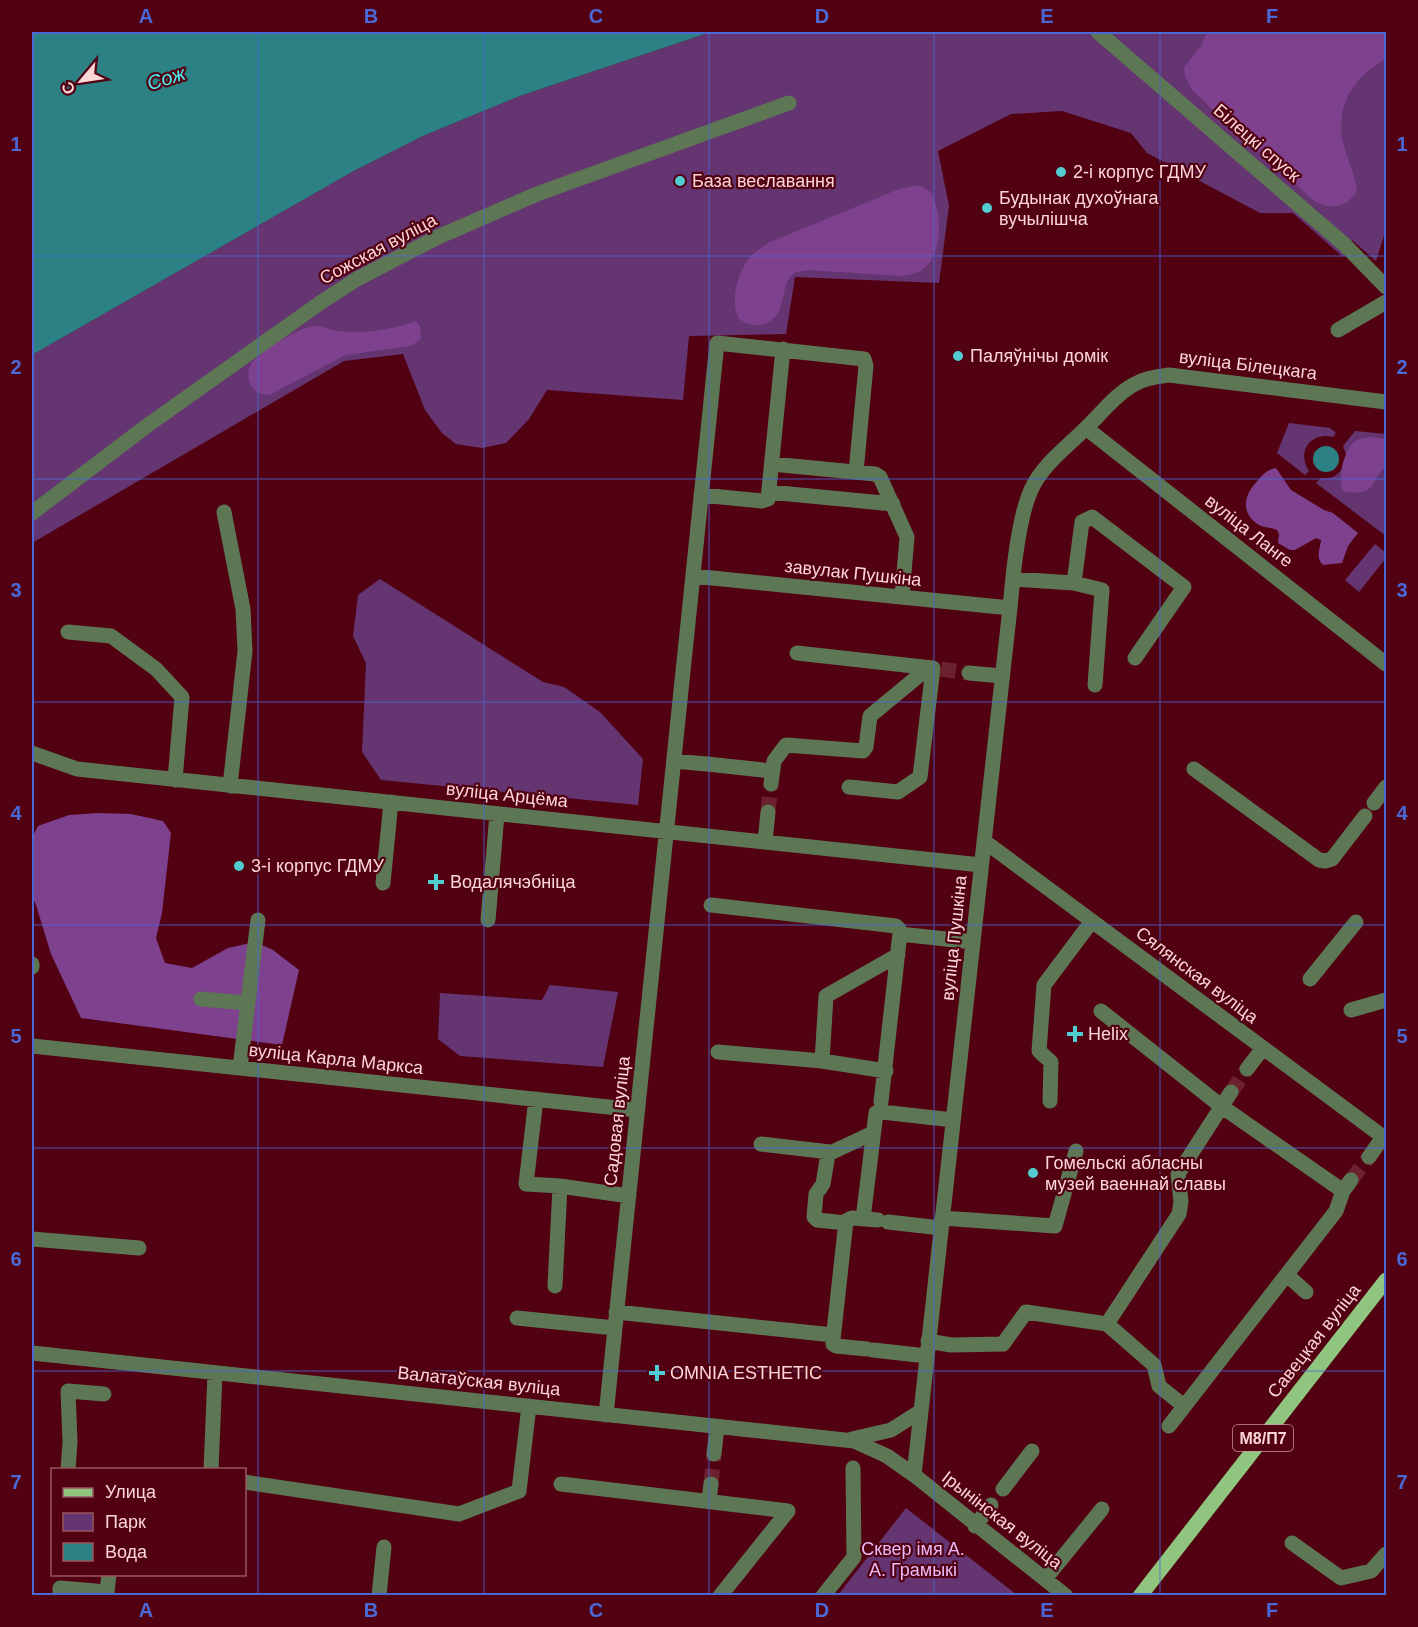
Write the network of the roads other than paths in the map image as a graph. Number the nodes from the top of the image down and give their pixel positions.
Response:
1 (1098, 32) edge
2 (789, 103) dead end
3 (1386, 287) edge
4 (1386, 303) edge
5 (1338, 330) dead end
6 (783, 349) junction
7 (1386, 402) edge
8 (1086, 428) junction
9 (772, 464) junction
10 (856, 472) junction
11 (770, 492) junction
12 (701, 495) junction
13 (893, 504) junction
14 (32, 513) edge
15 (224, 513) dead end
16 (693, 576) junction
17 (1013, 579) junction
18 (1074, 583) junction
19 (902, 597) junction
20 (1010, 608) junction
21 (68, 632) dead end
22 (797, 653) dead end
23 (1135, 658) dead end
24 (1386, 664) edge
25 (934, 669) junction
26 (969, 673) tunnel mouth
27 (1002, 676) junction
28 (1095, 685) dead end
29 (32, 753) edge
30 (674, 761) junction
31 (1194, 769) dead end
32 (175, 780) junction
33 (230, 786) junction
34 (849, 787) dead end
35 (1386, 787) edge
36 (391, 802) junction
37 (1374, 803) dead end
38 (768, 812) tunnel mouth
39 (497, 814) junction
40 (1365, 816) dead end
41 (666, 832) junction
42 (984, 841) junction
43 (765, 842) junction
44 (981, 865) junction
45 (383, 883) dead end
46 (711, 905) dead end
47 (258, 920) dead end
48 (488, 920) dead end
49 (1092, 921) junction
50 (1356, 922) dead end
51 (900, 934) junction
52 (973, 942) junction
53 (898, 955) junction
54 (1310, 979) dead end
55 (201, 999) dead end
56 (1386, 1000) edge
57 (248, 1003) junction
58 (1101, 1011) dead end
59 (1351, 1011) dead end
60 (32, 1046) edge
61 (1263, 1048) junction
62 (718, 1052) dead end
63 (822, 1061) junction
64 (240, 1068) junction
65 (1247, 1069) tunnel mouth
66 (886, 1071) junction
67 (1231, 1092) tunnel mouth
68 (536, 1099) junction
69 (1050, 1101) dead end
70 (881, 1102) dead end
71 (1221, 1106) junction
72 (637, 1110) junction
73 (953, 1120) junction
74 (873, 1133) junction
75 (1385, 1138) edge
76 (761, 1144) dead end
77 (1076, 1151) dead end
78 (830, 1152) junction
79 (1369, 1157) tunnel mouth
80 (561, 1186) junction
81 (628, 1196) junction
82 (876, 1220) junction
83 (942, 1222) junction
84 (846, 1223) junction
85 (32, 1239) edge
86 (139, 1248) dead end
87 (1287, 1275) junction
88 (1386, 1280) edge
89 (555, 1286) dead end
90 (1306, 1292) dead end
91 (616, 1312) junction
92 (517, 1318) dead end
93 (1107, 1324) junction
94 (615, 1328) junction
95 (833, 1335) junction
96 (928, 1348) junction
97 (32, 1353) edge
98 (215, 1373) junction
99 (104, 1394) dead end
100 (529, 1406) junction
101 (1184, 1406) junction
102 (921, 1411) junction
103 (606, 1414) junction
104 (717, 1426) junction
105 (1169, 1426) dead end
106 (846, 1439) junction
107 (1032, 1451) dead end
108 (714, 1454) tunnel mouth
109 (68, 1468) edge
110 (211, 1468) edge
111 (853, 1468) dead end
112 (914, 1475) junction
113 (246, 1482) edge
114 (561, 1484) dead end
115 (711, 1484) tunnel mouth
116 (1003, 1489) dead end
117 (709, 1501) junction
118 (991, 1505) dead end
119 (1102, 1509) dead end
120 (975, 1526) junction
121 (1292, 1543) dead end
122 (384, 1547) dead end
123 (1386, 1554) edge
124 (109, 1576) edge
125 (1044, 1579) junction
126 (60, 1586) edge
127 (379, 1596) edge
128 (720, 1596) edge
129 (823, 1596) edge
130 (1066, 1596) edge
131 (1140, 1596) edge

1 - 3 street, Білецкі спуск
2 - 14 street, Сожская вуліца
4 - 5 street
6 - 9 street
6 - 10 street
6 - 12 street
7 - 8 street, вуліца Білецкага
8 - 17 street, вуліца Пушкіна
8 - 24 street, вуліца Ланге
9 - 10 street
9 - 11 street
10 - 13 street
11 - 12 street
11 - 13 street
12 - 16 street
13 - 19 street
15 - 33 street
16 - 19 street, завулак Пушкіна
16 - 30 street
17 - 18 street
17 - 20 street, вуліца Пушкіна
18 - 23 street
18 - 28 street
19 - 20 street, завулак Пушкіна
20 - 27 street, вуліца Пушкіна
21 - 32 street
22 - 25 street
25 - 30 street
25 - 34 street
26 - 27 street
27 - 42 street, вуліца Пушкіна
29 - 32 street, вуліца Арцёма
30 - 41 street
31 - 40 street
32 - 33 street, вуліца Арцёма
33 - 36 street, вуліца Арцёма
35 - 37 street
36 - 39 street, вуліца Арцёма
36 - 45 street
38 - 43 street
39 - 41 street, вуліца Арцёма
39 - 48 street
41 - 43 street, вуліца Арцёма
41 - 72 street, Садовая вуліца
42 - 44 street, вуліца Пушкіна
42 - 49 street, Сялянская вуліца
43 - 44 street, вуліца Арцёма
44 - 52 street, вуліца Пушкіна
46 - 51 street
47 - 57 street
49 - 61 street, Сялянская вуліца
49 - 69 street
50 - 54 street
51 - 52 street
51 - 53 street
52 - 73 street, вуліца Пушкіна
53 - 63 street
53 - 66 street
55 - 57 street
56 - 59 street
57 - 64 street
58 - 71 street
60 - 64 street, вуліца Карла Маркса
61 - 65 street
61 - 75 street, Сялянская вуліца
62 - 63 street
63 - 66 street
64 - 68 street, вуліца Карла Маркса
66 - 70 street
67 - 71 street
68 - 72 street, вуліца Карла Маркса
68 - 80 street
71 - 87 street
71 - 93 street
72 - 81 street, Садовая вуліца
73 - 74 street
73 - 83 street, вуліца Пушкіна
74 - 78 street
74 - 82 street
75 - 79 street
76 - 78 street
77 - 83 street
78 - 84 street
80 - 81 street
80 - 89 street
81 - 91 street, Садовая вуліца
82 - 83 street
82 - 84 street
83 - 96 street, вуліца Пушкіна
84 - 95 street
85 - 86 street
87 - 90 street
87 - 101 street
88 - 131 main road, Савецкая вуліца / М8/П7
91 - 94 street, Садовая вуліца
91 - 95 street
92 - 94 street
93 - 96 street
93 - 101 street
94 - 103 street, Садовая вуліца
95 - 96 street
96 - 102 street, вуліца Пушкіна
97 - 98 street, Валатаўская вуліца
98 - 100 street, Валатаўская вуліца
98 - 110 street
99 - 109 street
100 - 103 street, Валатаўская вуліца
100 - 113 street
101 - 105 street
102 - 106 street
102 - 112 street, вуліца Пушкіна
103 - 104 street, Валатаўская вуліца
104 - 106 street, Валатаўская вуліца
104 - 108 street
106 - 112 street, Валатаўская вуліца
107 - 116 street
111 - 129 street
112 - 120 street, Ірынінская вуліца
114 - 117 street
115 - 117 street
117 - 128 street
118 - 120 street
119 - 125 street
120 - 125 street, Ірынінская вуліца
121 - 123 street
122 - 127 street
124 - 126 street
125 - 130 street, Ірынінская вуліца

